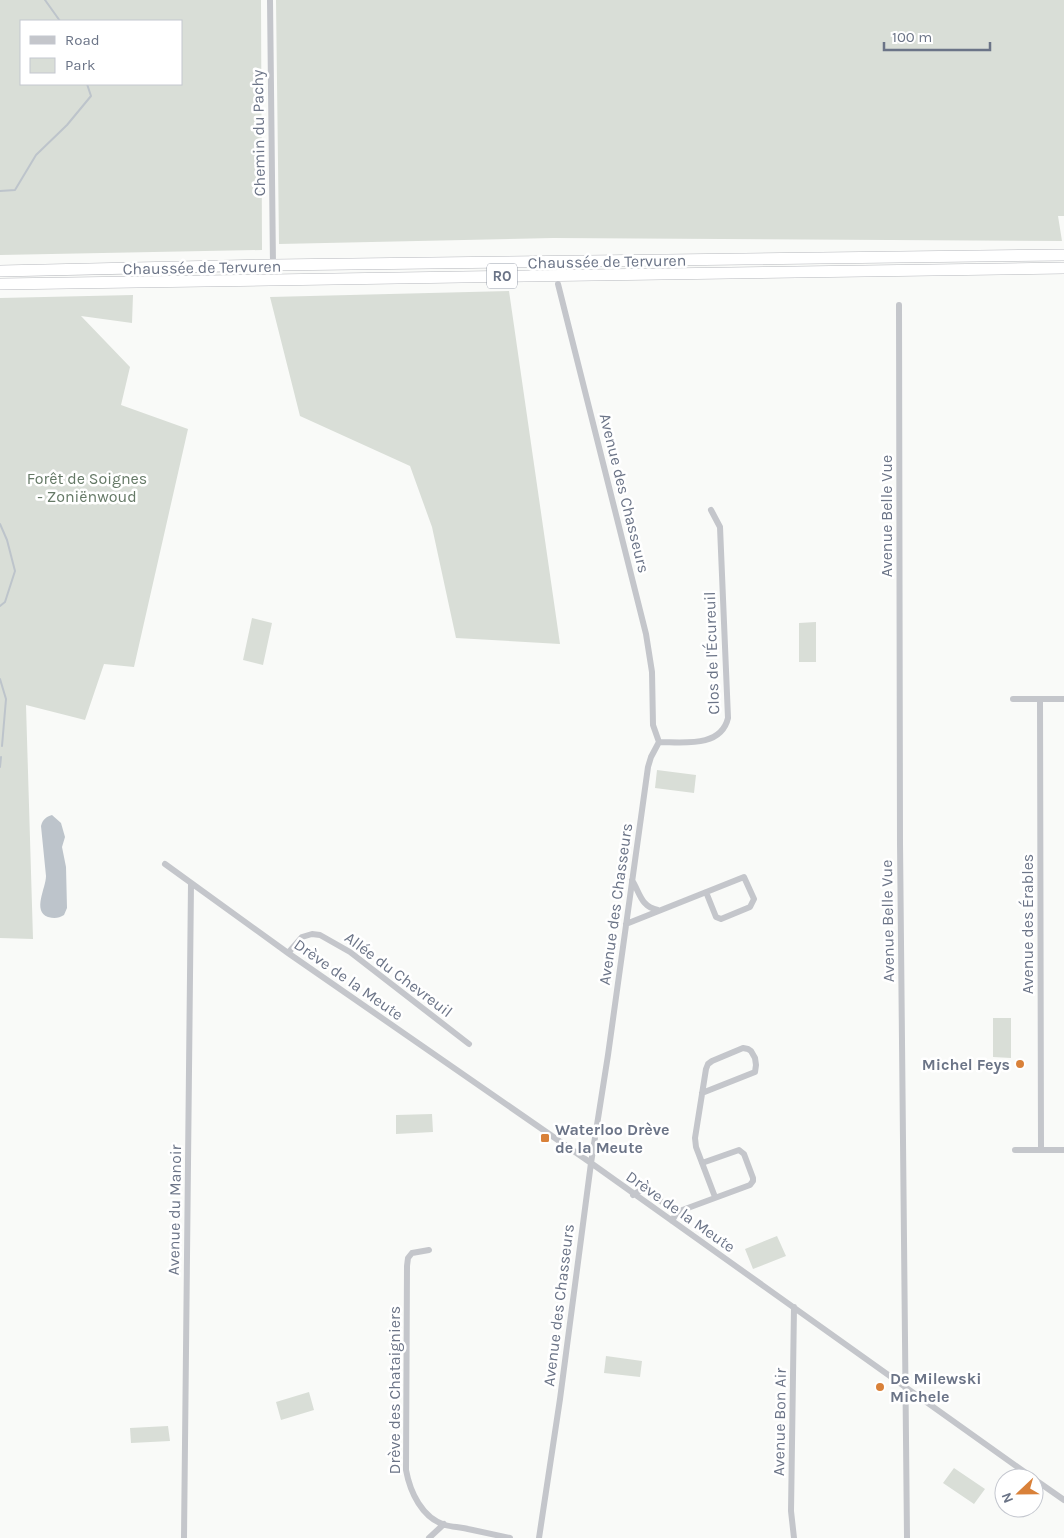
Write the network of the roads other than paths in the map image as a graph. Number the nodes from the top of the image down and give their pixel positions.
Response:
1 (270, 0) edge
2 (1064, 255) edge
3 (273, 266) junction
4 (1064, 268) edge
5 (0, 271) edge
6 (0, 284) edge
7 (558, 284) dead end
8 (899, 305) dead end
9 (711, 510) dead end
10 (1013, 699) dead end
11 (1040, 699) junction
12 (1064, 699) edge
13 (659, 742) junction
14 (166, 864) dead end
15 (632, 880) junction
16 (191, 882) junction
17 (706, 892) junction
18 (659, 910) junction
19 (626, 924) junction
20 (288, 954) junction
21 (469, 1044) dead end
22 (702, 1093) junction
23 (1015, 1150) dead end
24 (1041, 1150) junction
25 (1064, 1150) edge
26 (590, 1163) junction
27 (702, 1163) junction
28 (633, 1195) junction
29 (715, 1197) junction
30 (677, 1212) junction
31 (672, 1221) junction
32 (429, 1250) dead end
33 (794, 1307) junction
34 (906, 1387) junction
35 (1020, 1468) edge
36 (1044, 1485) edge
37 (1064, 1500) edge
38 (444, 1524) junction
39 (184, 1538) edge
40 (429, 1538) edge
41 (510, 1538) edge
42 (539, 1538) edge
43 (794, 1538) edge
44 (906, 1538) edge

1 - 3 street, Chemin du Pachy
2 - 3 highway, Chaussée de Tervuren / R0
3 - 5 highway, Chaussée de Tervuren / R0
4 - 6 highway, Chaussée de Tervuren / R0
7 - 13 street, Avenue des Chasseurs
8 - 34 street, Avenue Belle Vue
9 - 13 street, Clos de l'Écureuil
10 - 11 street
11 - 12 street
11 - 24 street, Avenue des Érables
13 - 15 street, Avenue des Chasseurs
14 - 16 street, Drève de la Meute
15 - 18 street
15 - 19 street, Avenue des Chasseurs
16 - 20 street, Drève de la Meute
16 - 39 street, Avenue du Manoir
17 - 17 street
17 - 18 street
18 - 19 street
19 - 26 street, Avenue des Chasseurs
20 - 21 street, Allée du Chevreuil
20 - 26 street, Drève de la Meute
22 - 22 street
22 - 27 street
23 - 24 street
24 - 25 street
26 - 28 street, Drève de la Meute
26 - 42 street, Avenue des Chasseurs
27 - 29 street
27 - 29 street
28 - 30 street
28 - 31 street, Drève de la Meute
29 - 30 street
30 - 31 street
31 - 33 street, Drève de la Meute
32 - 38 street, Drève des Chataigniers
33 - 34 street, Drève de la Meute
33 - 43 street, Avenue Bon Air
34 - 35 street, Drève de la Meute
34 - 44 street, Avenue Belle Vue
36 - 37 street, Drève de la Meute
38 - 40 street
38 - 41 street, Drève des Chataigniers

